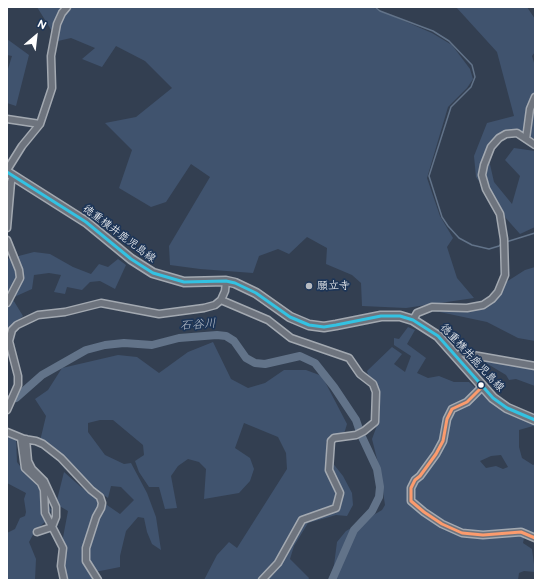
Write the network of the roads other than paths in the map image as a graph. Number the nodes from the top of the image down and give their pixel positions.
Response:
1 (67, 7) edge
2 (535, 97) edge
3 (7, 119) edge
4 (40, 124) junction
5 (526, 139) junction
6 (535, 145) edge
7 (9, 173) edge
8 (7, 228) edge
9 (7, 240) edge
10 (226, 281) junction
11 (221, 300) junction
12 (7, 303) edge
13 (414, 320) junction
14 (9, 330) edge
15 (456, 357) junction
16 (535, 366) edge
17 (482, 387) junction
18 (7, 410) edge
19 (535, 420) edge
20 (7, 432) edge
21 (24, 439) junction
22 (52, 527) junction
23 (37, 532) dead end
24 (535, 538) edge
25 (64, 580) edge
26 (98, 580) edge
27 (262, 580) edge

1 - 4 street
2 - 5 street
3 - 4 street
4 - 7 street
5 - 6 street
5 - 13 street
7 - 8 street
7 - 10 main road, 徳重横井鹿児島線
9 - 12 street
10 - 11 street
10 - 13 main road, 徳重横井鹿児島線
11 - 14 street
11 - 27 street
13 - 15 main road, 徳重横井鹿児島線
14 - 18 street
15 - 16 street
15 - 17 main road, 徳重横井鹿児島線
17 - 19 main road, 徳重横井鹿児島線
17 - 24 street
20 - 21 street
21 - 22 street
21 - 22 street
21 - 26 street
22 - 23 street
22 - 25 street

